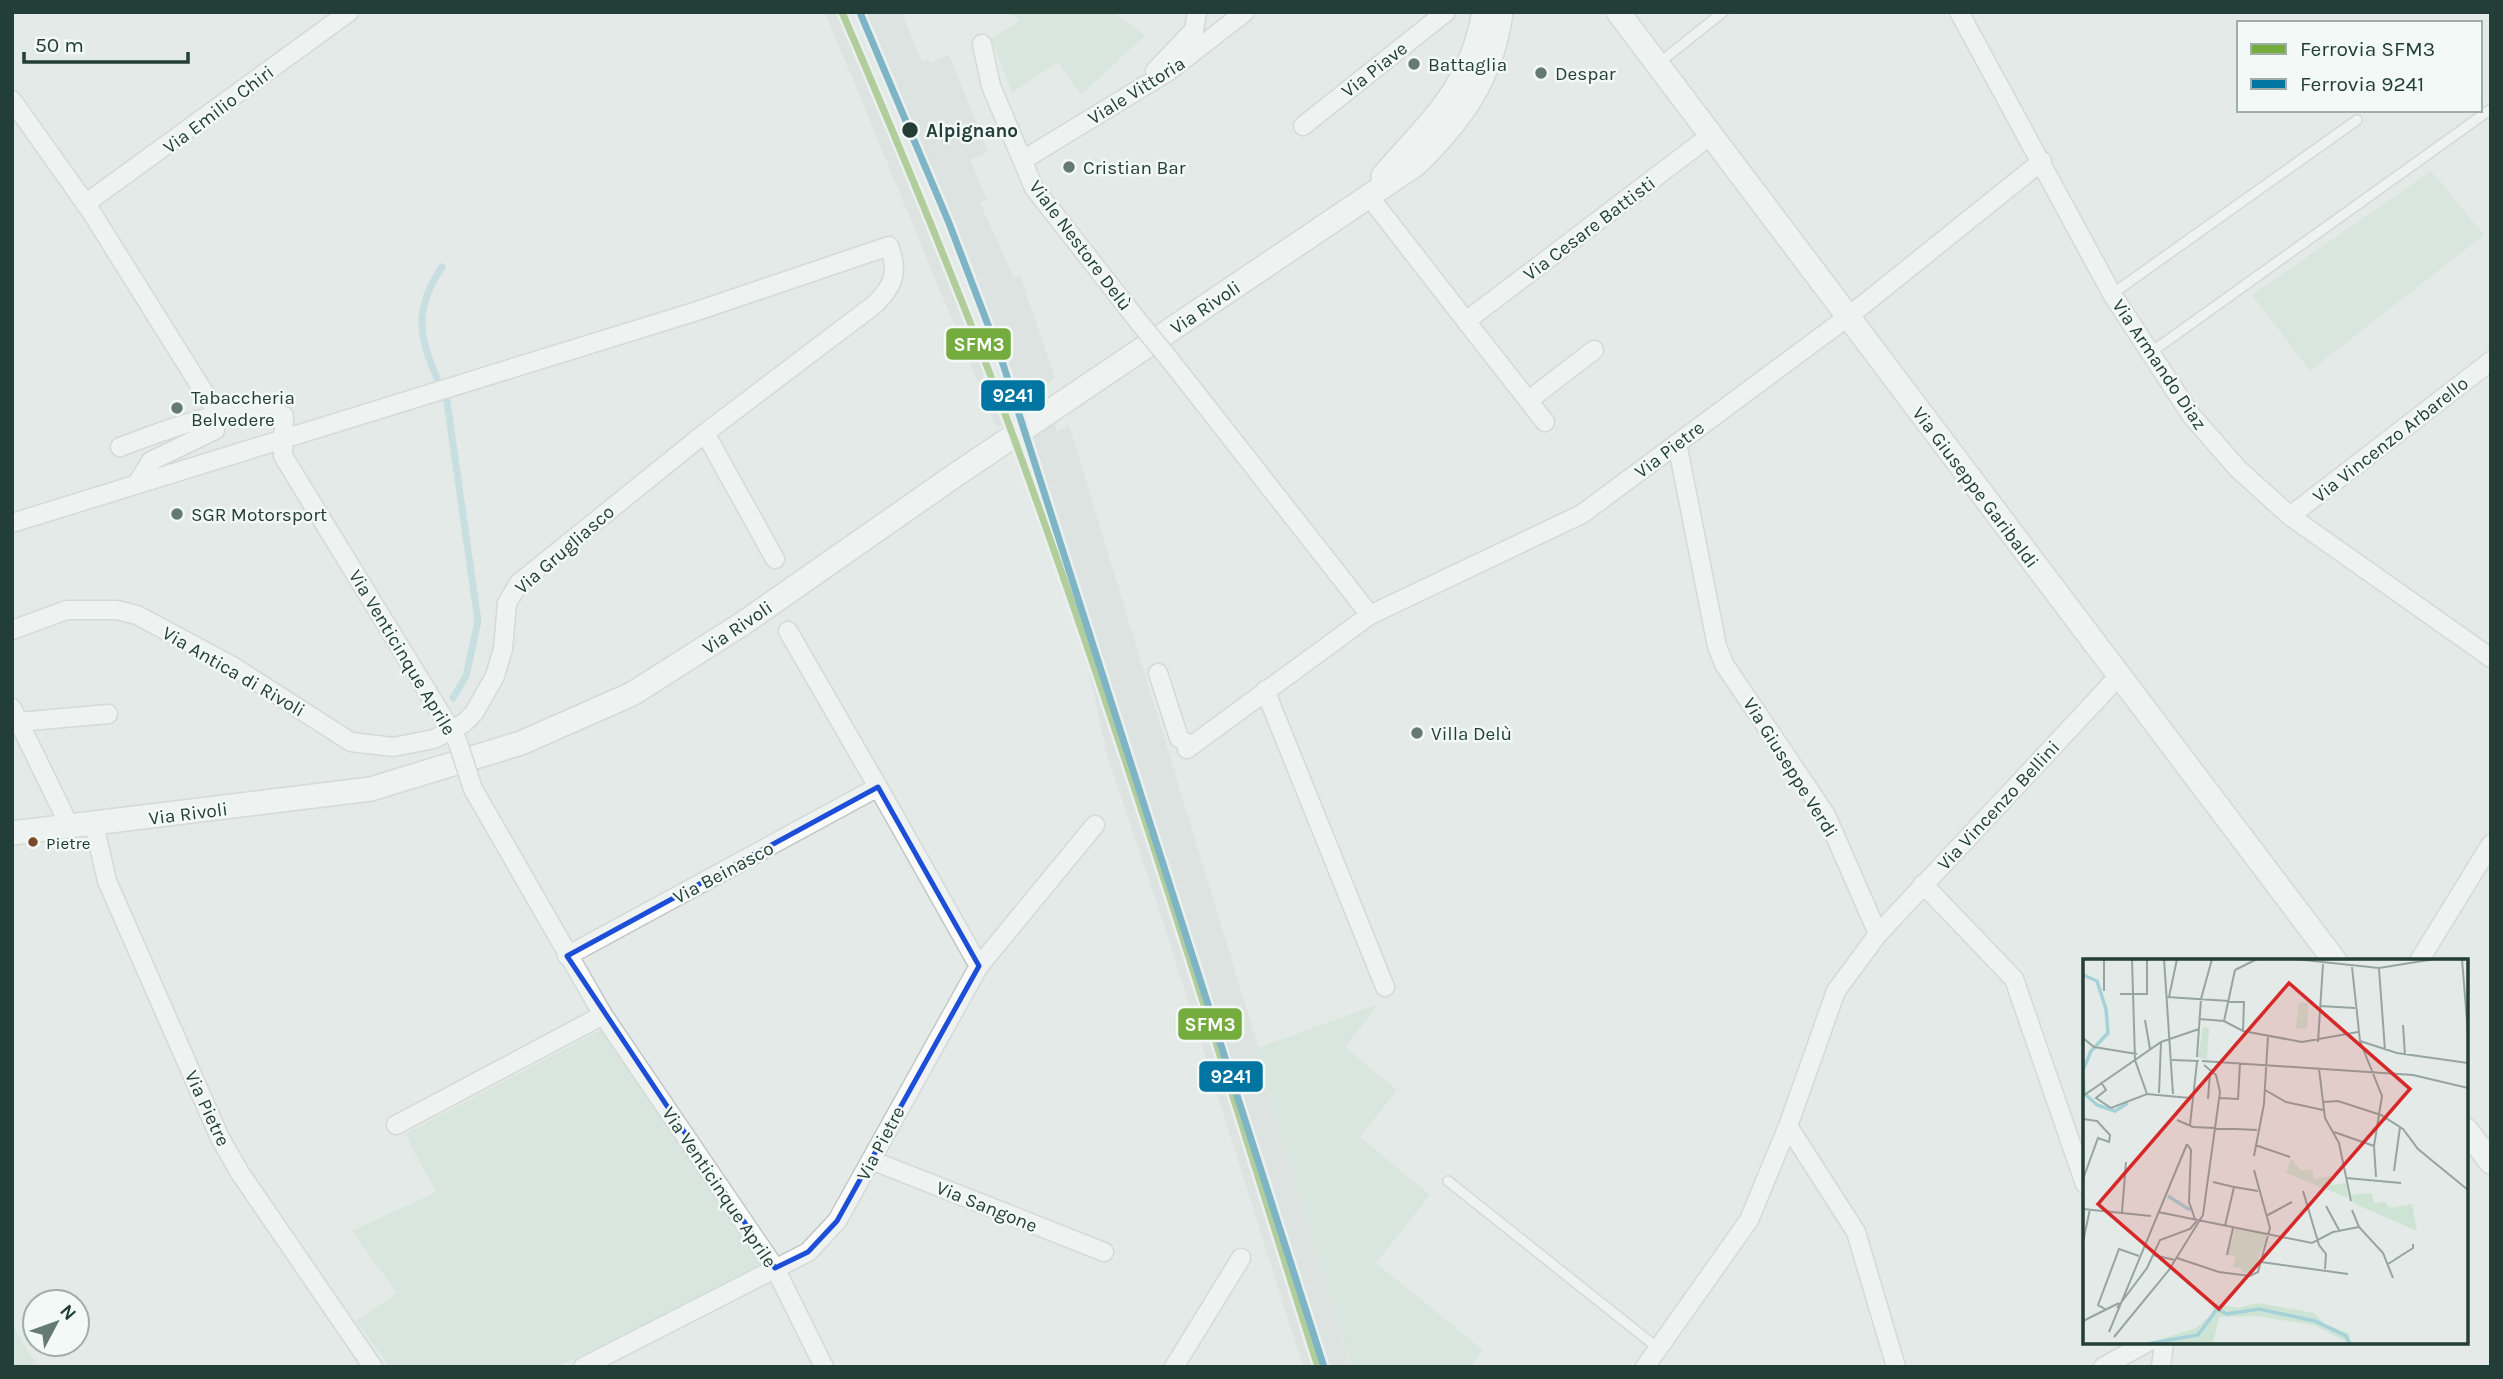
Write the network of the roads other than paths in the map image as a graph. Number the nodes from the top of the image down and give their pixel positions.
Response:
1 (349, 12) edge
2 (1197, 12) edge
3 (1446, 12) edge
4 (1484, 12) edge
5 (1501, 12) edge
6 (1618, 12) edge
7 (1723, 12) edge
8 (1959, 12) edge
9 (1235, 14) edge
10 (982, 44) dead end
11 (1656, 65) junction
12 (1138, 89) junction
13 (12, 100) edge
14 (2491, 109) edge
15 (2357, 120) dead end
16 (1303, 126) dead end
17 (1711, 135) junction
18 (1023, 160) junction
19 (2042, 160) junction
20 (1367, 195) junction
21 (85, 204) junction
22 (2112, 294) junction
23 (1849, 316) junction
24 (1466, 321) junction
25 (1594, 350) dead end
26 (2148, 354) junction
27 (2491, 361) edge
28 (1529, 401) junction
29 (217, 413) junction
30 (1545, 422) dead end
31 (705, 433) junction
32 (281, 438) junction
33 (1677, 443) junction
34 (120, 447) dead end
35 (138, 482) junction
36 (2290, 516) junction
37 (12, 523) edge
38 (775, 559) dead end
39 (1370, 615) junction
40 (12, 630) edge
41 (788, 631) dead end
42 (2491, 658) edge
43 (1158, 673) dead end
44 (2119, 676) junction
45 (1265, 690) junction
46 (108, 714) dead end
47 (16, 715) edge
48 (455, 737) junction
49 (878, 788) junction
50 (94, 824) junction
51 (1095, 825) dead end
52 (70, 827) junction
53 (12, 832) edge
54 (2491, 844) edge
55 (1923, 884) junction
56 (1878, 934) junction
57 (567, 956) junction
58 (2333, 959) edge
59 (2420, 959) edge
60 (979, 966) junction
61 (1385, 987) dead end
62 (603, 1015) junction
63 (396, 1125) dead end
64 (1788, 1126) junction
65 (2468, 1133) edge
66 (871, 1160) junction
67 (2491, 1162) edge
68 (2083, 1178) edge
69 (1448, 1181) dead end
70 (1104, 1252) dead end
71 (1241, 1258) dead end
72 (775, 1268) junction
73 (2144, 1344) edge
74 (2164, 1344) edge
75 (1659, 1349) junction
76 (373, 1367) edge
77 (583, 1367) edge
78 (824, 1367) edge
79 (1174, 1367) edge
80 (1645, 1367) edge
81 (1896, 1367) edge
82 (2103, 1367) edge
83 (2161, 1367) edge

1 - 21 street, Via Emilio Chiri
2 - 12 street
3 - 16 street, Via Piave
4 - 20 street, Via Rivoli
5 - 20 street, Via Rivoli
6 - 11 street, Via Giuseppe Garibaldi
7 - 11 lane
8 - 19 street, Via Armando Diaz
9 - 12 street, Viale Vittoria
10 - 18 street, Viale Nestore Delù
11 - 17 street, Via Giuseppe Garibaldi
12 - 18 street, Viale Vittoria
13 - 21 street
14 - 26 lane
15 - 22 lane
17 - 23 street, Via Giuseppe Garibaldi
17 - 24 street, Via Cesare Battisti
18 - 39 street, Viale Nestore Delù, bridge
19 - 22 street, Via Armando Diaz
19 - 23 street, Via Pietre
20 - 24 street
20 - 50 street, Via Rivoli
21 - 29 street
22 - 26 street, Via Armando Diaz
23 - 33 street, Via Pietre
23 - 44 street, Via Giuseppe Garibaldi
24 - 28 street
25 - 28 street
26 - 36 street, Via Armando Diaz
27 - 36 street, Via Vincenzo Arbarello
28 - 30 street
29 - 32 street
29 - 34 street
29 - 35 street
31 - 32 street, Via Grugliasco
31 - 38 street
31 - 48 street, Via Grugliasco
32 - 35 street
32 - 48 street, Via Venticinque Aprile
33 - 39 street, Via Pietre
33 - 56 street, Via Giuseppe Verdi
35 - 37 street
36 - 42 street, Via Armando Diaz
39 - 45 street, Via Pietre
40 - 48 street, Via Antica di Rivoli
41 - 49 street
43 - 45 street, Via Pietre
44 - 55 street, Via Vincenzo Bellini
44 - 58 street, Via Giuseppe Garibaldi
45 - 61 street
46 - 47 street
47 - 52 street
48 - 57 street, Via Venticinque Aprile, bridge
49 - 57 street, Via Beinasco
49 - 60 street
50 - 52 street, Via Rivoli
50 - 76 street, Via Pietre
51 - 60 street, Via Pietre
52 - 53 street, Via Rivoli
54 - 59 street
55 - 56 street, Via Vincenzo Bellini
55 - 68 street
56 - 64 street
57 - 62 street, Via Venticinque Aprile
60 - 66 street, Via Pietre
62 - 63 street
62 - 72 street, Via Venticinque Aprile
64 - 75 street
64 - 81 street
65 - 67 street
66 - 70 street, Via Sangone
66 - 72 street, Via Pietre
69 - 75 lane
71 - 79 street
72 - 77 street, Via Pietre
72 - 78 street, Via Venticinque Aprile
73 - 82 street
74 - 83 street
75 - 80 street

